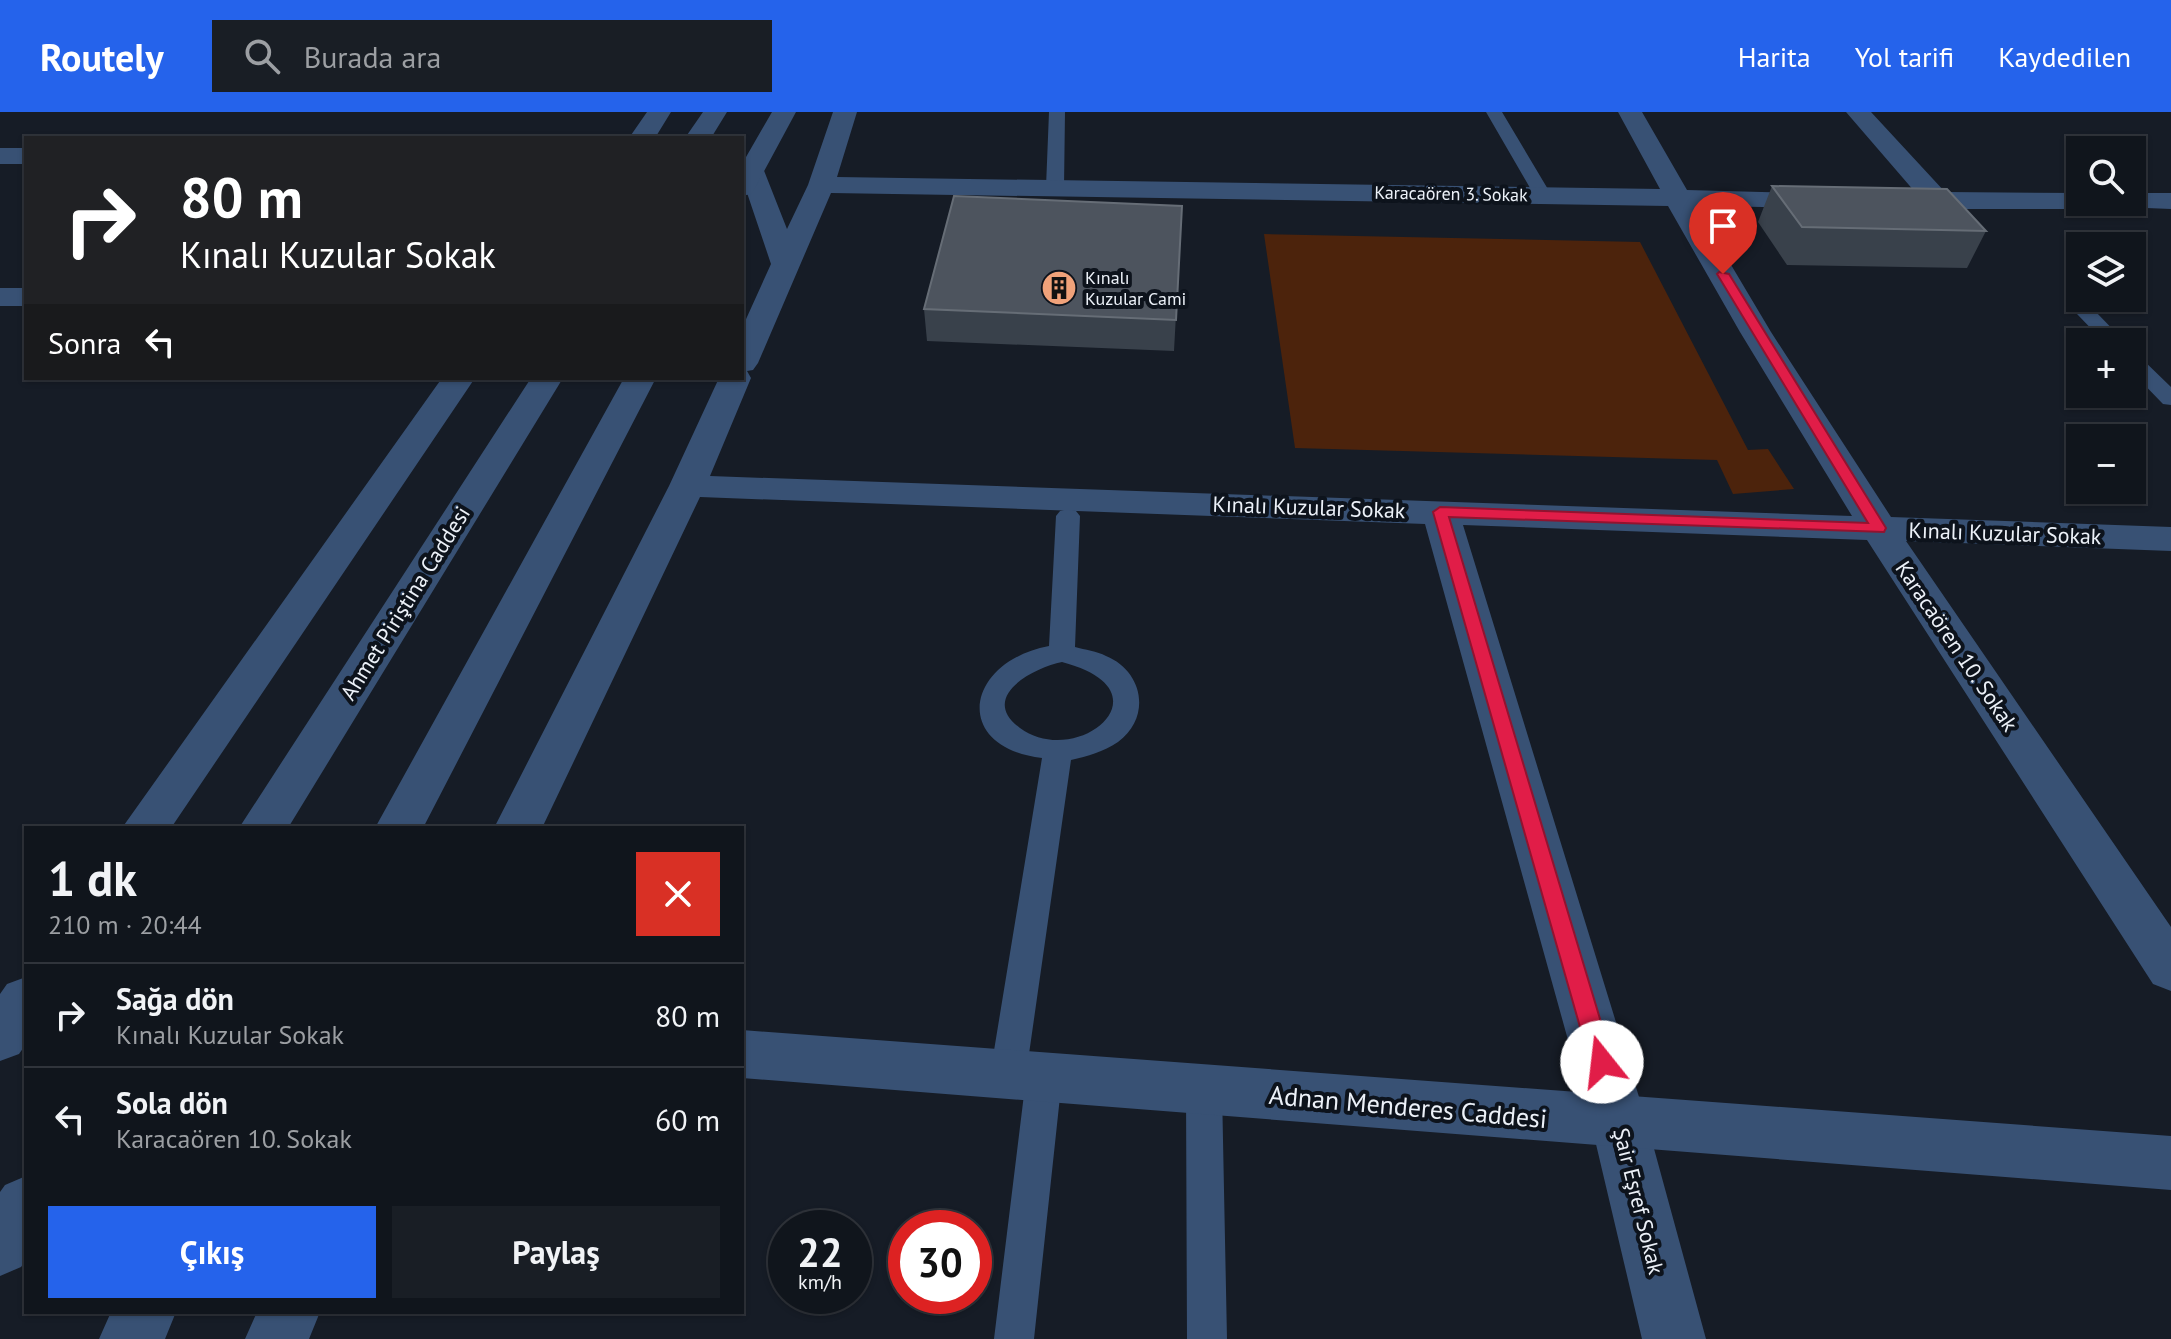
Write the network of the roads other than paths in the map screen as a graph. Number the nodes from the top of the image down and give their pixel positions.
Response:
1 (659, 112) edge
2 (784, 112) edge
3 (845, 112) edge
4 (1057, 112) edge
5 (1494, 112) edge
6 (1630, 112) edge
7 (1858, 112) edge
8 (706, 126) edge
9 (643, 136) edge
10 (682, 136) edge
11 (0, 156) edge
12 (24, 156) edge
13 (747, 178) edge
14 (821, 185) junction
15 (1055, 187) junction
16 (1543, 196) junction
17 (1676, 198) junction
18 (1846, 200) edge
19 (1876, 200) edge
20 (1938, 201) junction
21 (2066, 201) edge
22 (2146, 201) edge
23 (2171, 201) edge
24 (786, 264) junction
25 (0, 297) edge
26 (24, 297) edge
27 (2087, 314) dead end
28 (2101, 328) edge
29 (744, 358) edge
30 (2146, 374) edge
31 (458, 380) edge
32 (546, 380) edge
33 (639, 380) edge
34 (734, 380) edge
35 (2171, 399) edge
36 (687, 486) junction
37 (1440, 512) junction
38 (1068, 516) dead end
39 (1879, 528) junction
40 (2171, 539) edge
41 (1062, 653) junction
42 (1058, 750) junction
43 (147, 826) edge
44 (264, 826) edge
45 (400, 826) edge
46 (519, 826) edge
47 (2171, 969) edge
48 (24, 1003) edge
49 (0, 1037) edge
50 (744, 1054) edge
51 (1026, 1076) junction
52 (1204, 1090) junction
53 (1619, 1123) junction
54 (2171, 1163) edge
55 (24, 1208) edge
56 (0, 1246) edge
57 (144, 1314) edge
58 (288, 1314) edge
59 (131, 1339) edge
60 (277, 1339) edge
61 (1014, 1339) edge
62 (1207, 1339) edge
63 (1674, 1339) edge

1 - 9 street
2 - 13 street
3 - 14 street
4 - 15 lane
5 - 16 lane
6 - 17 street, Karacaören 10. Sokak
7 - 20 street
8 - 10 street
11 - 12 street
13 - 24 street
14 - 15 street, Karacaören 3. Sokak
14 - 24 street
15 - 16 street, Karacaören 3. Sokak
16 - 17 street, Karacaören 3. Sokak
17 - 18 street, Karacaören 3. Sokak
17 - 39 street, Karacaören 10. Sokak
19 - 20 street
20 - 21 street
22 - 23 street
24 - 29 street
25 - 26 street
27 - 28 lane
30 - 35 lane
31 - 43 street
32 - 44 street, Ahmet Piriştina Caddesi
33 - 45 street
34 - 36 street
36 - 37 street, Kınalı Kuzular Sokak
36 - 46 street
37 - 39 street, Kınalı Kuzular Sokak
37 - 53 street, Şair Eşref Sokak
38 - 41 lane
39 - 40 street, Kınalı Kuzular Sokak
39 - 47 street, Karacaören 10. Sokak
41 - 42 lane
41 - 42 lane
42 - 51 lane
48 - 49 street
50 - 51 street, Adnan Menderes Caddesi
51 - 52 street, Adnan Menderes Caddesi
51 - 61 lane
52 - 53 street, Adnan Menderes Caddesi
52 - 62 lane
53 - 54 street, Adnan Menderes Caddesi
53 - 63 street, Şair Eşref Sokak
55 - 56 street
57 - 59 street
58 - 60 street

